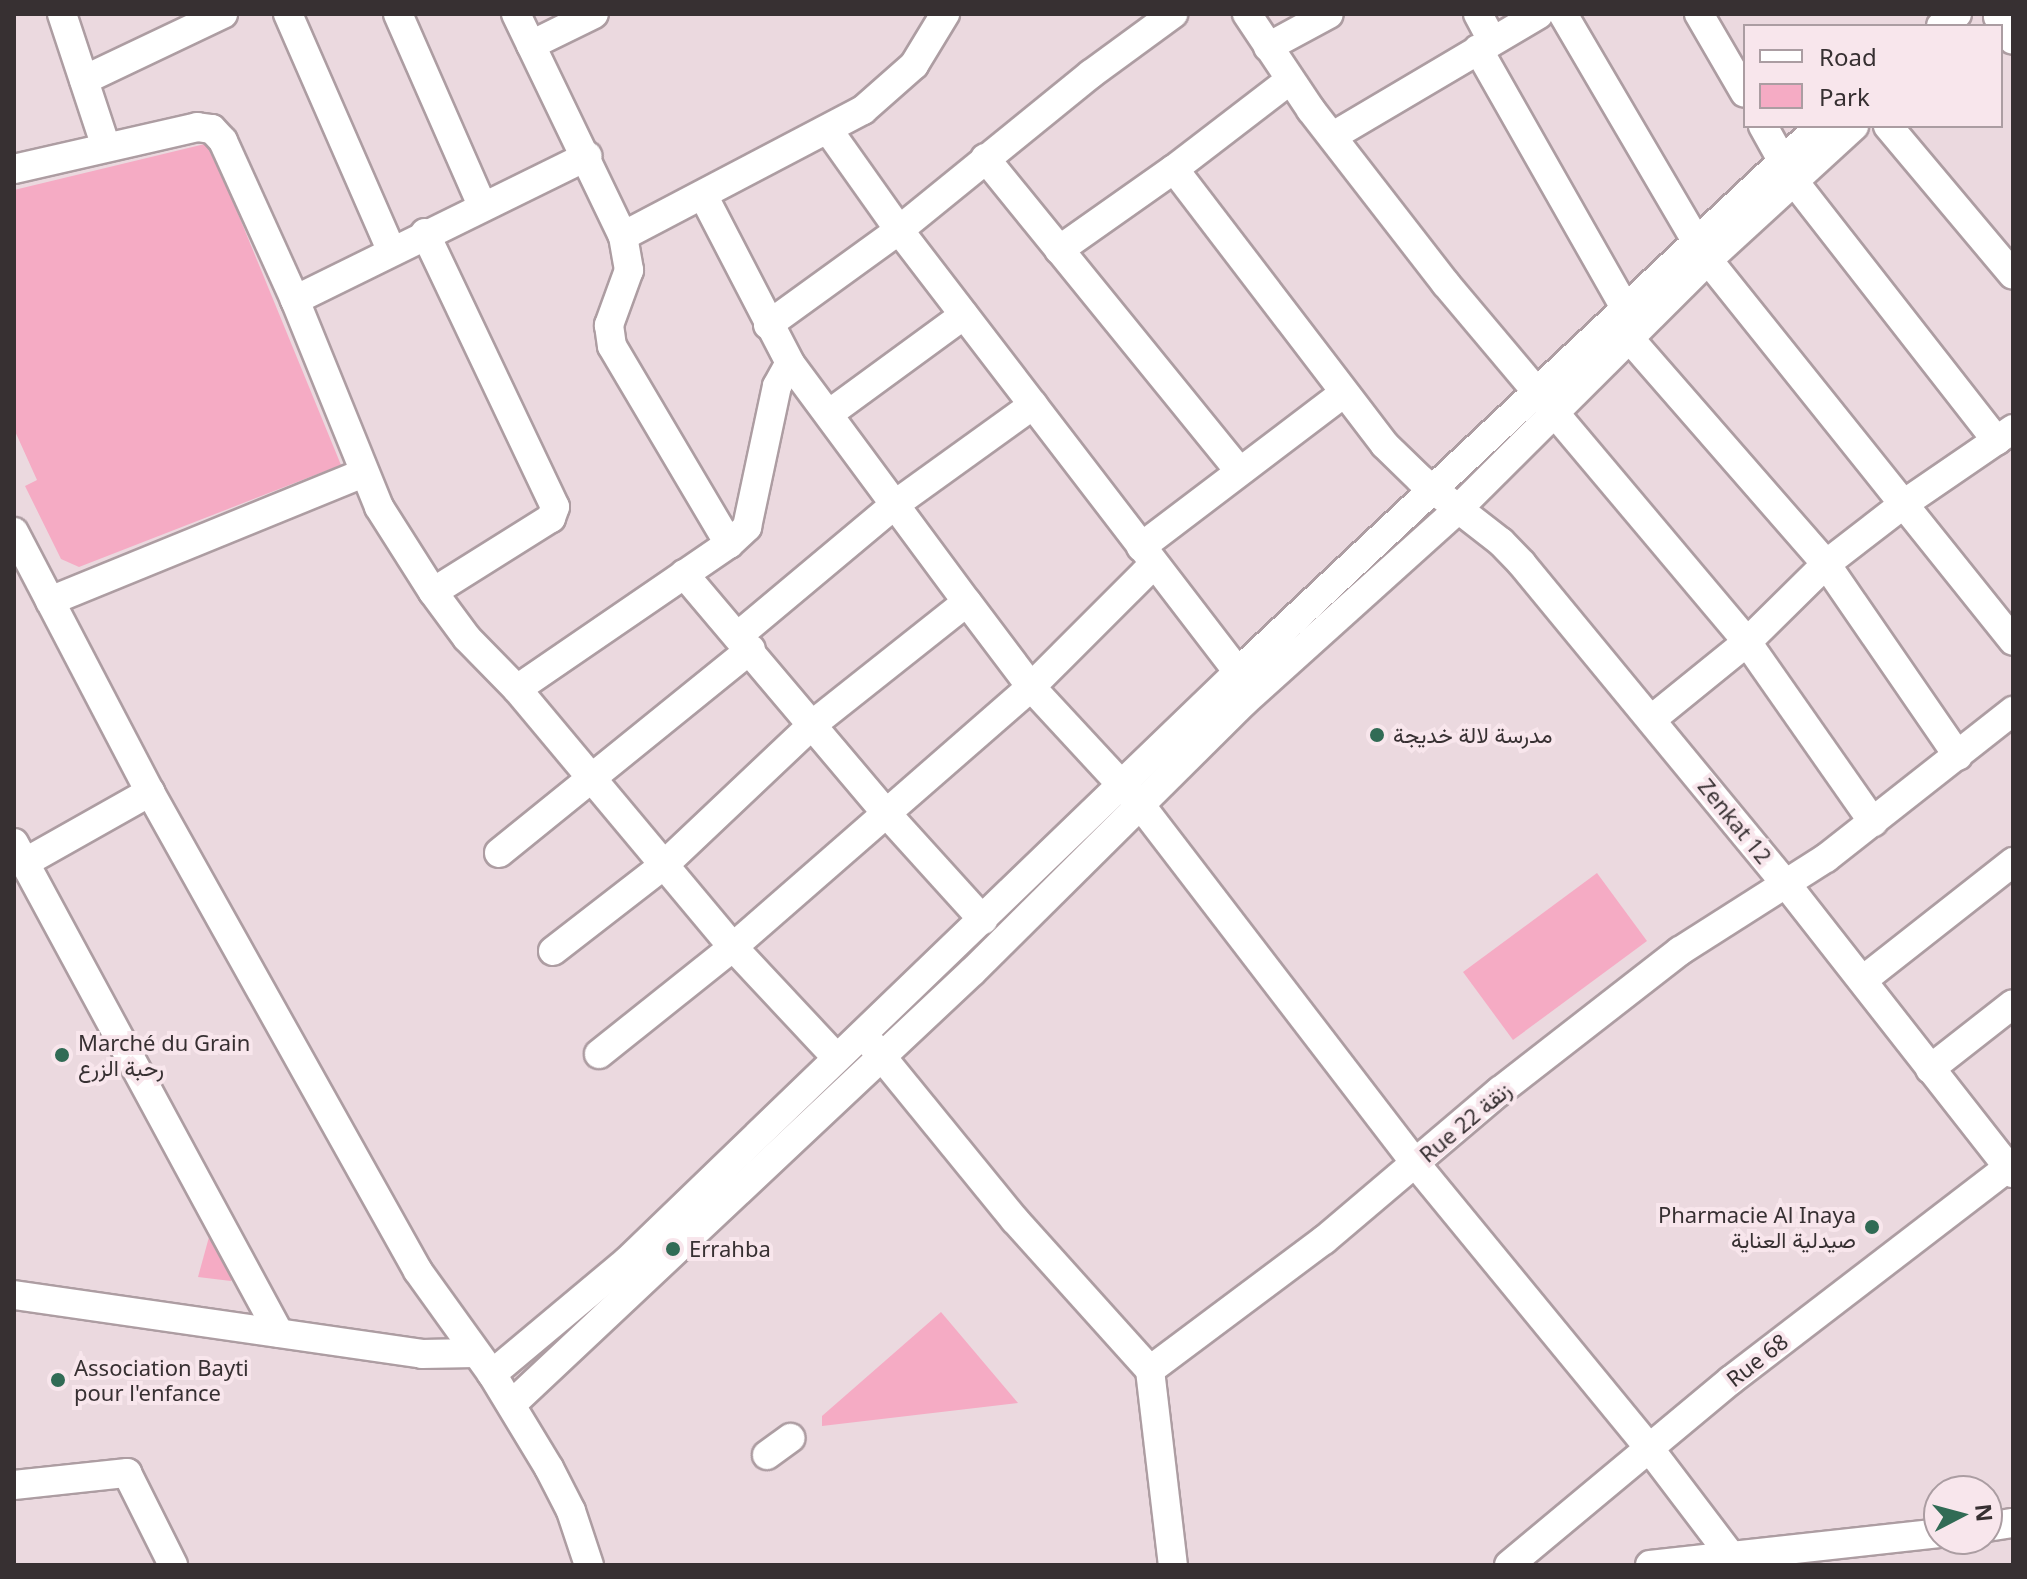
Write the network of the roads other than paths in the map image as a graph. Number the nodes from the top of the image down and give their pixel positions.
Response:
1 (62, 14) edge
2 (288, 14) edge
3 (398, 14) edge
4 (516, 14) edge
5 (594, 14) edge
6 (945, 14) edge
7 (1173, 14) edge
8 (1247, 14) edge
9 (1329, 14) edge
10 (1478, 14) edge
11 (1539, 14) edge
12 (1563, 14) edge
13 (1699, 14) edge
14 (218, 15) edge
15 (531, 45) junction
16 (1485, 45) junction
17 (1268, 47) junction
18 (84, 80) junction
19 (1290, 80) junction
20 (1743, 90) edge
21 (1764, 128) edge
22 (1818, 128) edge
23 (1851, 128) edge
24 (1890, 128) edge
25 (829, 131) junction
26 (1333, 136) junction
27 (106, 147) junction
28 (588, 156) junction
29 (985, 158) junction
30 (14, 169) edge
31 (1174, 169) junction
32 (1787, 170) junction
33 (703, 195) junction
34 (482, 205) junction
35 (899, 230) junction
36 (425, 233) junction
37 (623, 236) junction
38 (391, 250) junction
39 (1059, 250) junction
40 (1702, 250) junction
41 (2013, 275) edge
42 (295, 300) junction
43 (1625, 308) junction
44 (964, 315) junction
45 (768, 325) junction
46 (1629, 338) junction
47 (790, 363) junction
48 (1344, 393) junction
49 (1543, 403) junction
50 (1033, 405) junction
51 (830, 413) junction
52 (2005, 435) edge
53 (1239, 470) junction
54 (364, 473) junction
55 (1434, 491) junction
56 (897, 503) junction
57 (1905, 503) junction
58 (1457, 510) junction
59 (14, 532) edge
60 (729, 544) junction
61 (1147, 556) junction
62 (1826, 564) junction
63 (684, 574) junction
64 (433, 592) junction
65 (50, 601) junction
66 (967, 602) junction
67 (2013, 641) edge
68 (745, 642) junction
69 (1747, 642) junction
70 (1238, 672) junction
71 (1031, 687) junction
72 (517, 689) junction
73 (2013, 711) edge
74 (1652, 719) junction
75 (813, 724) junction
76 (1958, 756) junction
77 (592, 779) junction
78 (1122, 784) junction
79 (150, 792) junction
80 (1142, 807) junction
81 (887, 814) junction
82 (1873, 822) junction
83 (19, 853) edge
84 (499, 853) dead end
85 (2013, 862) edge
86 (664, 865) junction
87 (1787, 885) junction
88 (983, 920) junction
89 (733, 947) junction
90 (553, 951) dead end
91 (1863, 980) junction
92 (2013, 1004) edge
93 (861, 1033) junction
94 (599, 1054) dead end
95 (881, 1054) junction
96 (836, 1057) junction
97 (1930, 1069) junction
98 (1415, 1163) junction
99 (2011, 1168) edge
100 (14, 1295) edge
101 (279, 1333) junction
102 (484, 1363) junction
103 (1150, 1370) junction
104 (512, 1404) junction
105 (790, 1438) dead end
106 (1649, 1448) junction
107 (767, 1455) dead end
108 (14, 1485) edge
109 (1923, 1535) edge
110 (1731, 1556) junction
111 (173, 1565) edge
112 (589, 1565) edge
113 (1173, 1565) edge
114 (1509, 1565) edge
115 (1650, 1565) edge

1 - 18 street
2 - 38 street
3 - 34 street
4 - 15 street
5 - 15 street
6 - 25 street
7 - 29 street
8 - 17 street
9 - 17 street
10 - 16 street
11 - 16 street
12 - 40 street
13 - 20 street
14 - 18 street
15 - 28 street
16 - 26 street
16 - 43 street
17 - 19 street
18 - 27 street
19 - 26 street
19 - 31 street
21 - 32 street
22 - 32 street
23 - 32 street
24 - 41 street
25 - 33 street
25 - 35 street
26 - 49 street
27 - 30 street
27 - 42 street
28 - 34 street
28 - 37 street
29 - 35 street
29 - 39 street
31 - 39 street
31 - 48 street, Zenkat 12
32 - 40 street
32 - 52 street
33 - 37 street
33 - 45 street
34 - 36 street
35 - 44 street
35 - 45 street
36 - 38 street
36 - 64 street
37 - 60 street
38 - 42 street
39 - 53 street
40 - 43 street
40 - 46 street
40 - 57 street
42 - 54 street
43 - 49 street
44 - 50 street
44 - 51 street
45 - 47 street
46 - 49 street
46 - 62 street
47 - 51 street
47 - 60 street
48 - 53 street
48 - 55 street, Zenkat 12
49 - 55 street
49 - 58 street
49 - 69 street
50 - 56 street
50 - 61 street
51 - 56 street
52 - 57 street
53 - 61 street
54 - 64 street
54 - 65 street
55 - 58 street, Zenkat 12
55 - 70 street
56 - 66 street
56 - 68 street
57 - 62 street
57 - 67 street
58 - 74 street, Zenkat 12
58 - 80 street
59 - 65 street
60 - 63 street
61 - 70 street
61 - 71 street
62 - 69 street
62 - 76 street
63 - 68 street
63 - 72 street
64 - 72 street
65 - 79 street
66 - 71 street
66 - 75 street
68 - 75 street
68 - 77 street
69 - 74 street
69 - 82 street
70 - 78 street
71 - 78 street
71 - 81 street
72 - 77 street
73 - 76 street, Rue 22 زنقة
74 - 87 street, Zenkat 12
75 - 81 street
75 - 86 street
76 - 82 street, Rue 22 زنقة
77 - 84 street
77 - 86 street
78 - 80 street
78 - 88 street
79 - 83 street
79 - 102 street
80 - 95 street
80 - 98 street
81 - 88 street
81 - 89 street
82 - 87 street, Rue 22 زنقة
83 - 101 street
85 - 91 street
86 - 89 street
86 - 90 street
87 - 91 street, Zenkat 12
87 - 98 street, Rue 22 زنقة
88 - 93 street
89 - 94 street
89 - 96 street
91 - 97 street, Zenkat 12
92 - 97 street
93 - 95 street
93 - 96 street
95 - 103 street
95 - 104 street
96 - 102 street
97 - 99 street, Zenkat 12
98 - 103 street, Rue 22 زنقة
98 - 106 street
99 - 106 street, Rue 68
100 - 101 street
101 - 102 street
102 - 104 street
103 - 113 street
104 - 112 street
105 - 107 street
106 - 110 street
106 - 114 street, Rue 68
108 - 111 street
109 - 110 street
110 - 115 street

